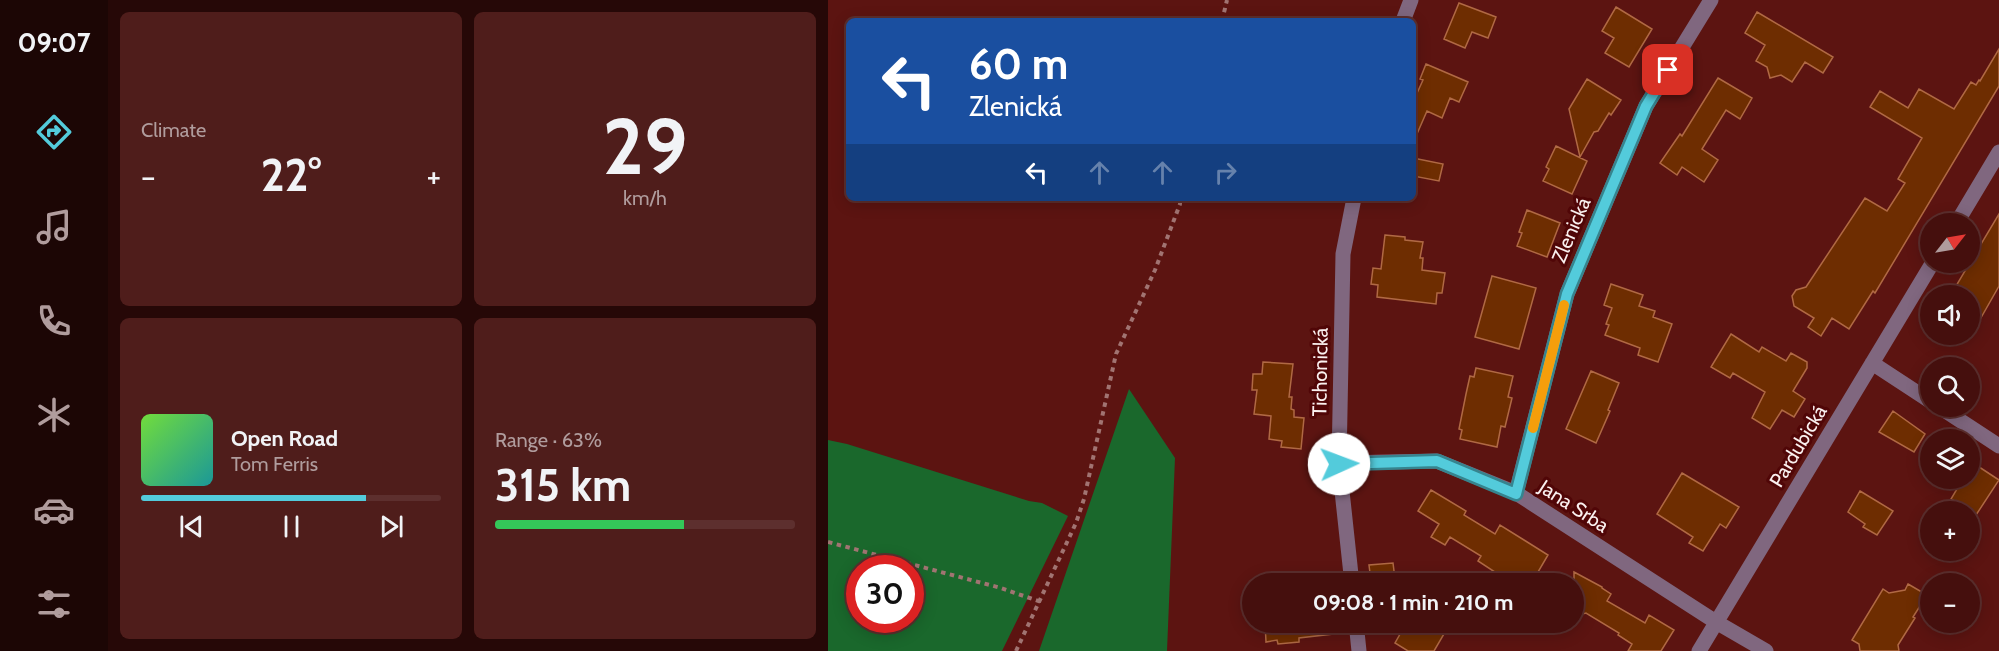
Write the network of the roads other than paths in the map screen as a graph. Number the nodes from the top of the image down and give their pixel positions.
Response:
1 (1411, 0) edge
2 (1711, 0) edge
3 (1404, 18) edge
4 (1999, 152) edge
5 (1353, 201) edge
6 (1963, 213) edge
7 (1926, 273) edge
8 (1872, 363) junction
9 (1920, 394) edge
10 (1955, 417) edge
11 (1999, 446) edge
12 (1339, 464) junction
13 (1516, 494) junction
14 (1351, 573) edge
15 (1716, 622) junction
16 (1357, 633) edge
17 (1359, 651) edge
18 (1699, 651) edge
19 (1766, 651) edge

1 - 3 street
2 - 13 street, Zlenická
4 - 6 street
5 - 12 street, Tichonická
7 - 8 street, Pardubická
8 - 9 street
8 - 15 street, Pardubická
10 - 11 street
12 - 13 street, Jana Srba
12 - 14 street, Tichonická
13 - 15 street, Jana Srba
15 - 18 street, Pardubická
15 - 19 street, Jana Srba
16 - 17 street

